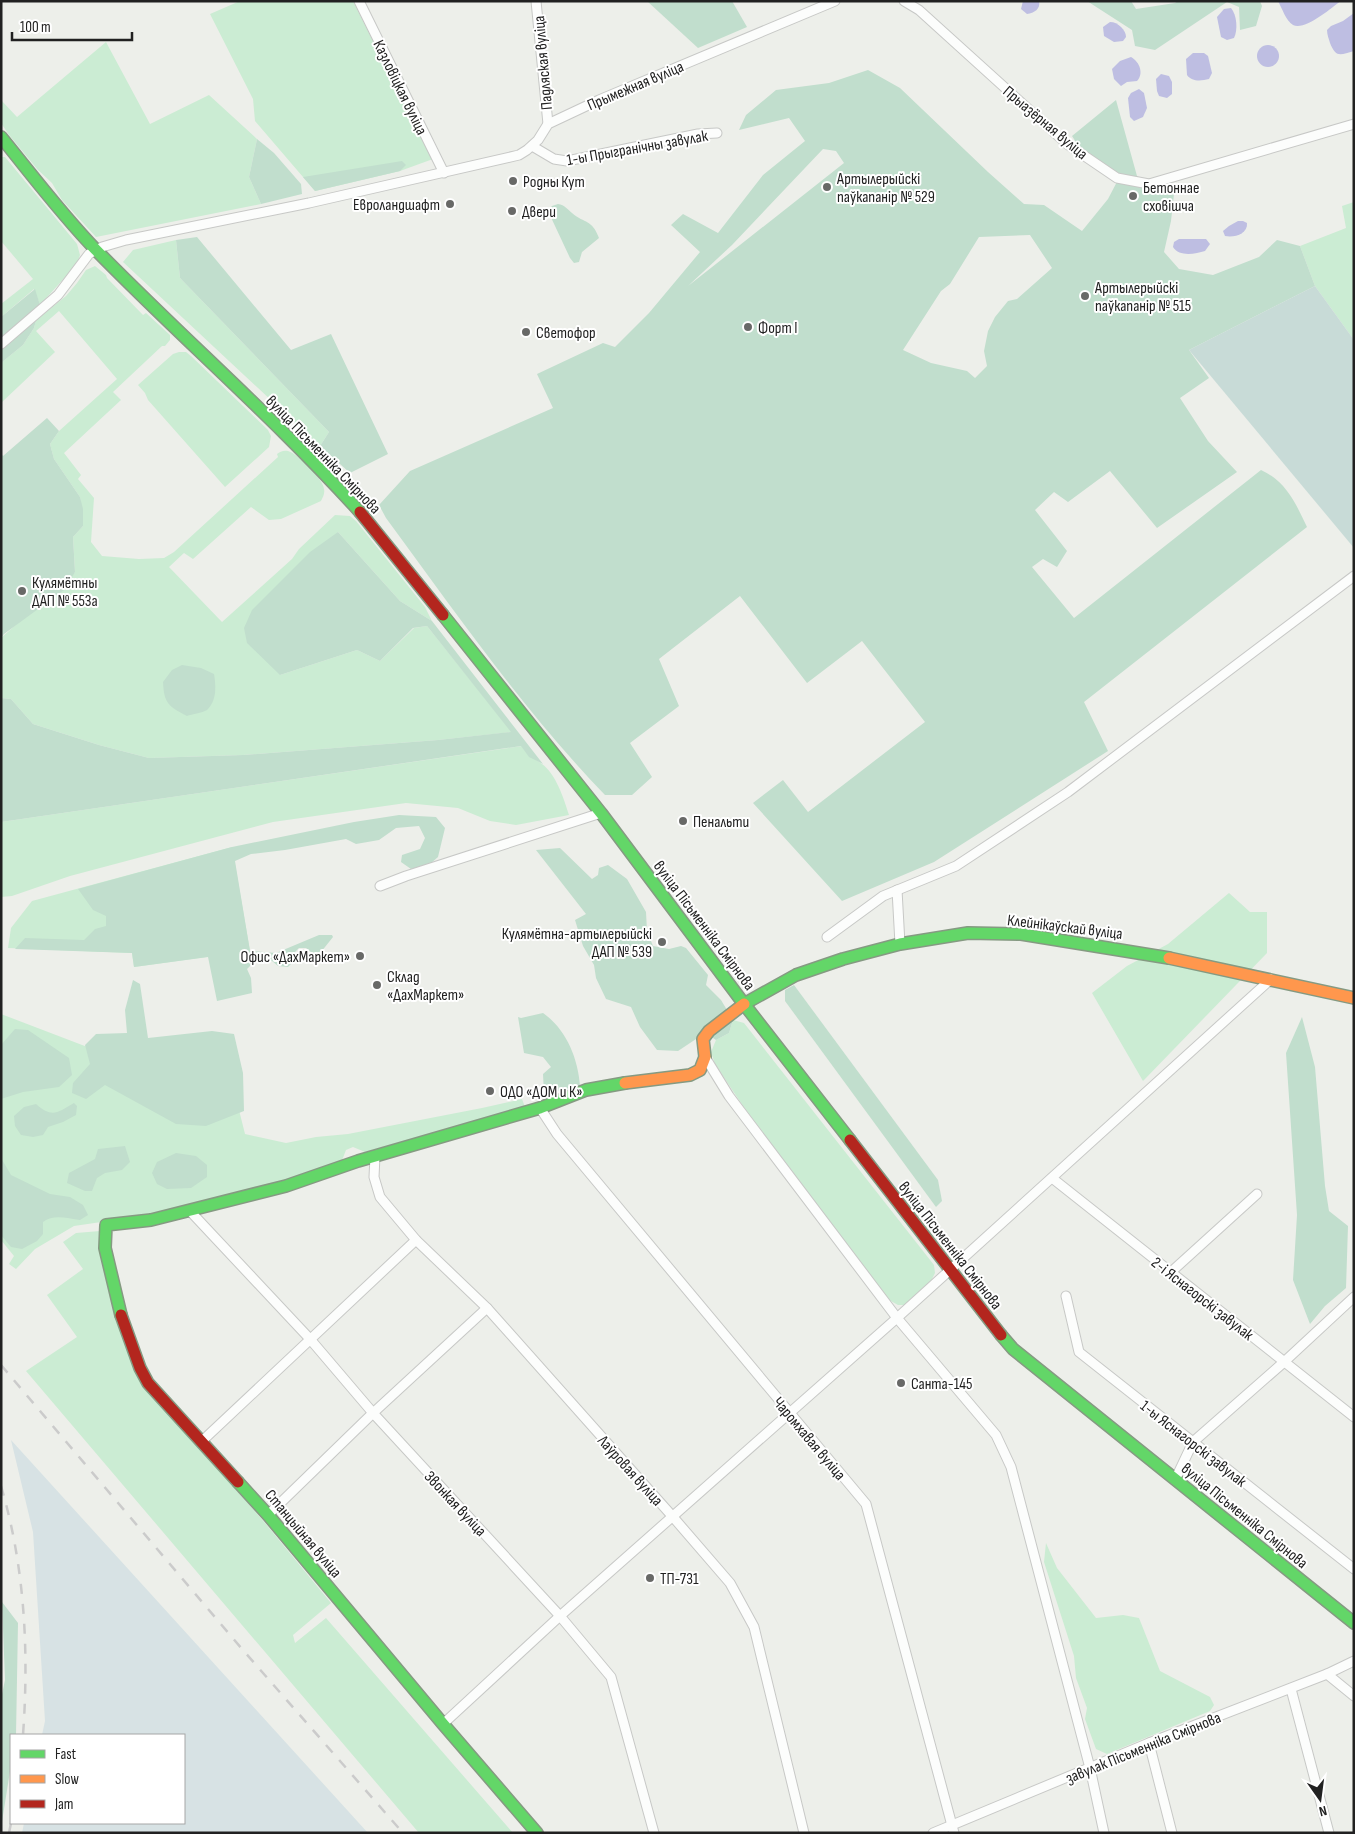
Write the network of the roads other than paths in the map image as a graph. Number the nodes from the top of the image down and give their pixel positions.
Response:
1 (359, 1) edge
2 (536, 1) edge
3 (836, 1) edge
4 (904, 1) edge
5 (548, 124) junction
6 (1354, 124) edge
7 (717, 133) dead end
8 (1, 137) edge
9 (532, 146) junction
10 (444, 173) junction
11 (95, 250) junction
12 (1, 344) edge
13 (1354, 576) edge
14 (601, 813) junction
15 (380, 886) dead end
16 (897, 890) junction
17 (827, 938) dead end
18 (900, 944) junction
19 (1271, 979) junction
20 (1354, 998) edge
21 (744, 1004) junction
22 (705, 1057) junction
23 (540, 1108) junction
24 (375, 1156) junction
25 (1052, 1178) junction
26 (1257, 1194) dead end
27 (190, 1211) junction
28 (416, 1240) junction
29 (950, 1271) junction
30 (1171, 1272) junction
31 (1066, 1296) dead end
32 (1354, 1298) edge
33 (487, 1308) junction
34 (897, 1318) junction
35 (310, 1339) junction
36 (1284, 1362) junction
37 (373, 1413) junction
38 (790, 1413) junction
39 (1354, 1417) edge
40 (201, 1442) junction
41 (1193, 1442) junction
42 (1175, 1480) junction
43 (268, 1515) junction
44 (672, 1516) junction
45 (1354, 1568) edge
46 (560, 1616) junction
47 (1354, 1623) edge
48 (1354, 1661) edge
49 (1327, 1674) junction
50 (1291, 1689) junction
51 (1354, 1696) edge
52 (443, 1724) junction
53 (1149, 1743) junction
54 (1090, 1768) junction
55 (953, 1829) edge
56 (537, 1833) edge
57 (654, 1833) edge
58 (804, 1833) edge
59 (933, 1833) edge
60 (1104, 1833) edge
61 (1172, 1833) edge
62 (1329, 1833) edge

1 - 10 street, Казловіцкая вуліца
2 - 5 street, Падляская вуліца
3 - 5 street, Прымежная вуліца
4 - 6 street, Прыазёрная вуліца
5 - 9 street, Прымежная вуліца
7 - 9 street, 1-ы Прыгранічны завулак
8 - 11 street, вуліца Пісьменніка Смірнова
9 - 10 street, Прымежная вуліца
10 - 11 street, Прымежная вуліца
11 - 12 street
11 - 14 street, вуліца Пісьменніка Смірнова
13 - 16 street
14 - 15 street
14 - 21 street, вуліца Пісьменніка Смірнова
16 - 17 street
16 - 18 street
18 - 19 street, Клейнікаўскай вуліца
18 - 21 street, Клейнікаўскай вуліца
19 - 20 street, Клейнікаўскай вуліца
19 - 25 street
21 - 22 street, Клейнікаўскай вуліца
21 - 29 street, вуліца Пісьменніка Смірнова
22 - 23 street
22 - 34 street
23 - 24 street
23 - 38 street, Чаромхавая вуліца
24 - 27 street
24 - 28 street, Лаўровая вуліца
25 - 29 street
25 - 30 street, 2-і Яснагорскі завулак
26 - 30 street
27 - 35 street, Звонкая вуліца
27 - 40 street, Станцыйная вуліца
28 - 33 street, Лаўровая вуліца
28 - 35 street
29 - 34 street
29 - 42 street, вуліца Пісьменніка Смірнова
30 - 36 street, 2-і Яснагорскі завулак
31 - 41 street, 1-ы Яснагорскі завулак
32 - 36 street
33 - 37 street
33 - 44 street, Лаўровая вуліца
34 - 38 street
34 - 54 street
35 - 37 street, Звонкая вуліца
35 - 40 street
36 - 39 street, 2-і Яснагорскі завулак
36 - 41 street
37 - 43 street
37 - 46 street, Звонкая вуліца
38 - 44 street
38 - 55 street, Чаромхавая вуліца
40 - 43 street, Станцыйная вуліца
41 - 42 street
41 - 45 street, 1-ы Яснагорскі завулак
42 - 47 street, вуліца Пісьменніка Смірнова
43 - 52 street, Станцыйная вуліца
44 - 46 street
44 - 58 street, Лаўровая вуліца
46 - 52 street
46 - 57 street, Звонкая вуліца
48 - 49 street, завулак Пісьменніка Смірнова
49 - 50 street, завулак Пісьменніка Смірнова
49 - 51 street
50 - 53 street, завулак Пісьменніка Смірнова
50 - 62 street
52 - 56 street, Станцыйная вуліца
53 - 54 street, завулак Пісьменніка Смірнова
53 - 61 street
54 - 55 street, завулак Пісьменніка Смірнова
54 - 60 street
55 - 59 street, завулак Пісьменніка Смірнова

